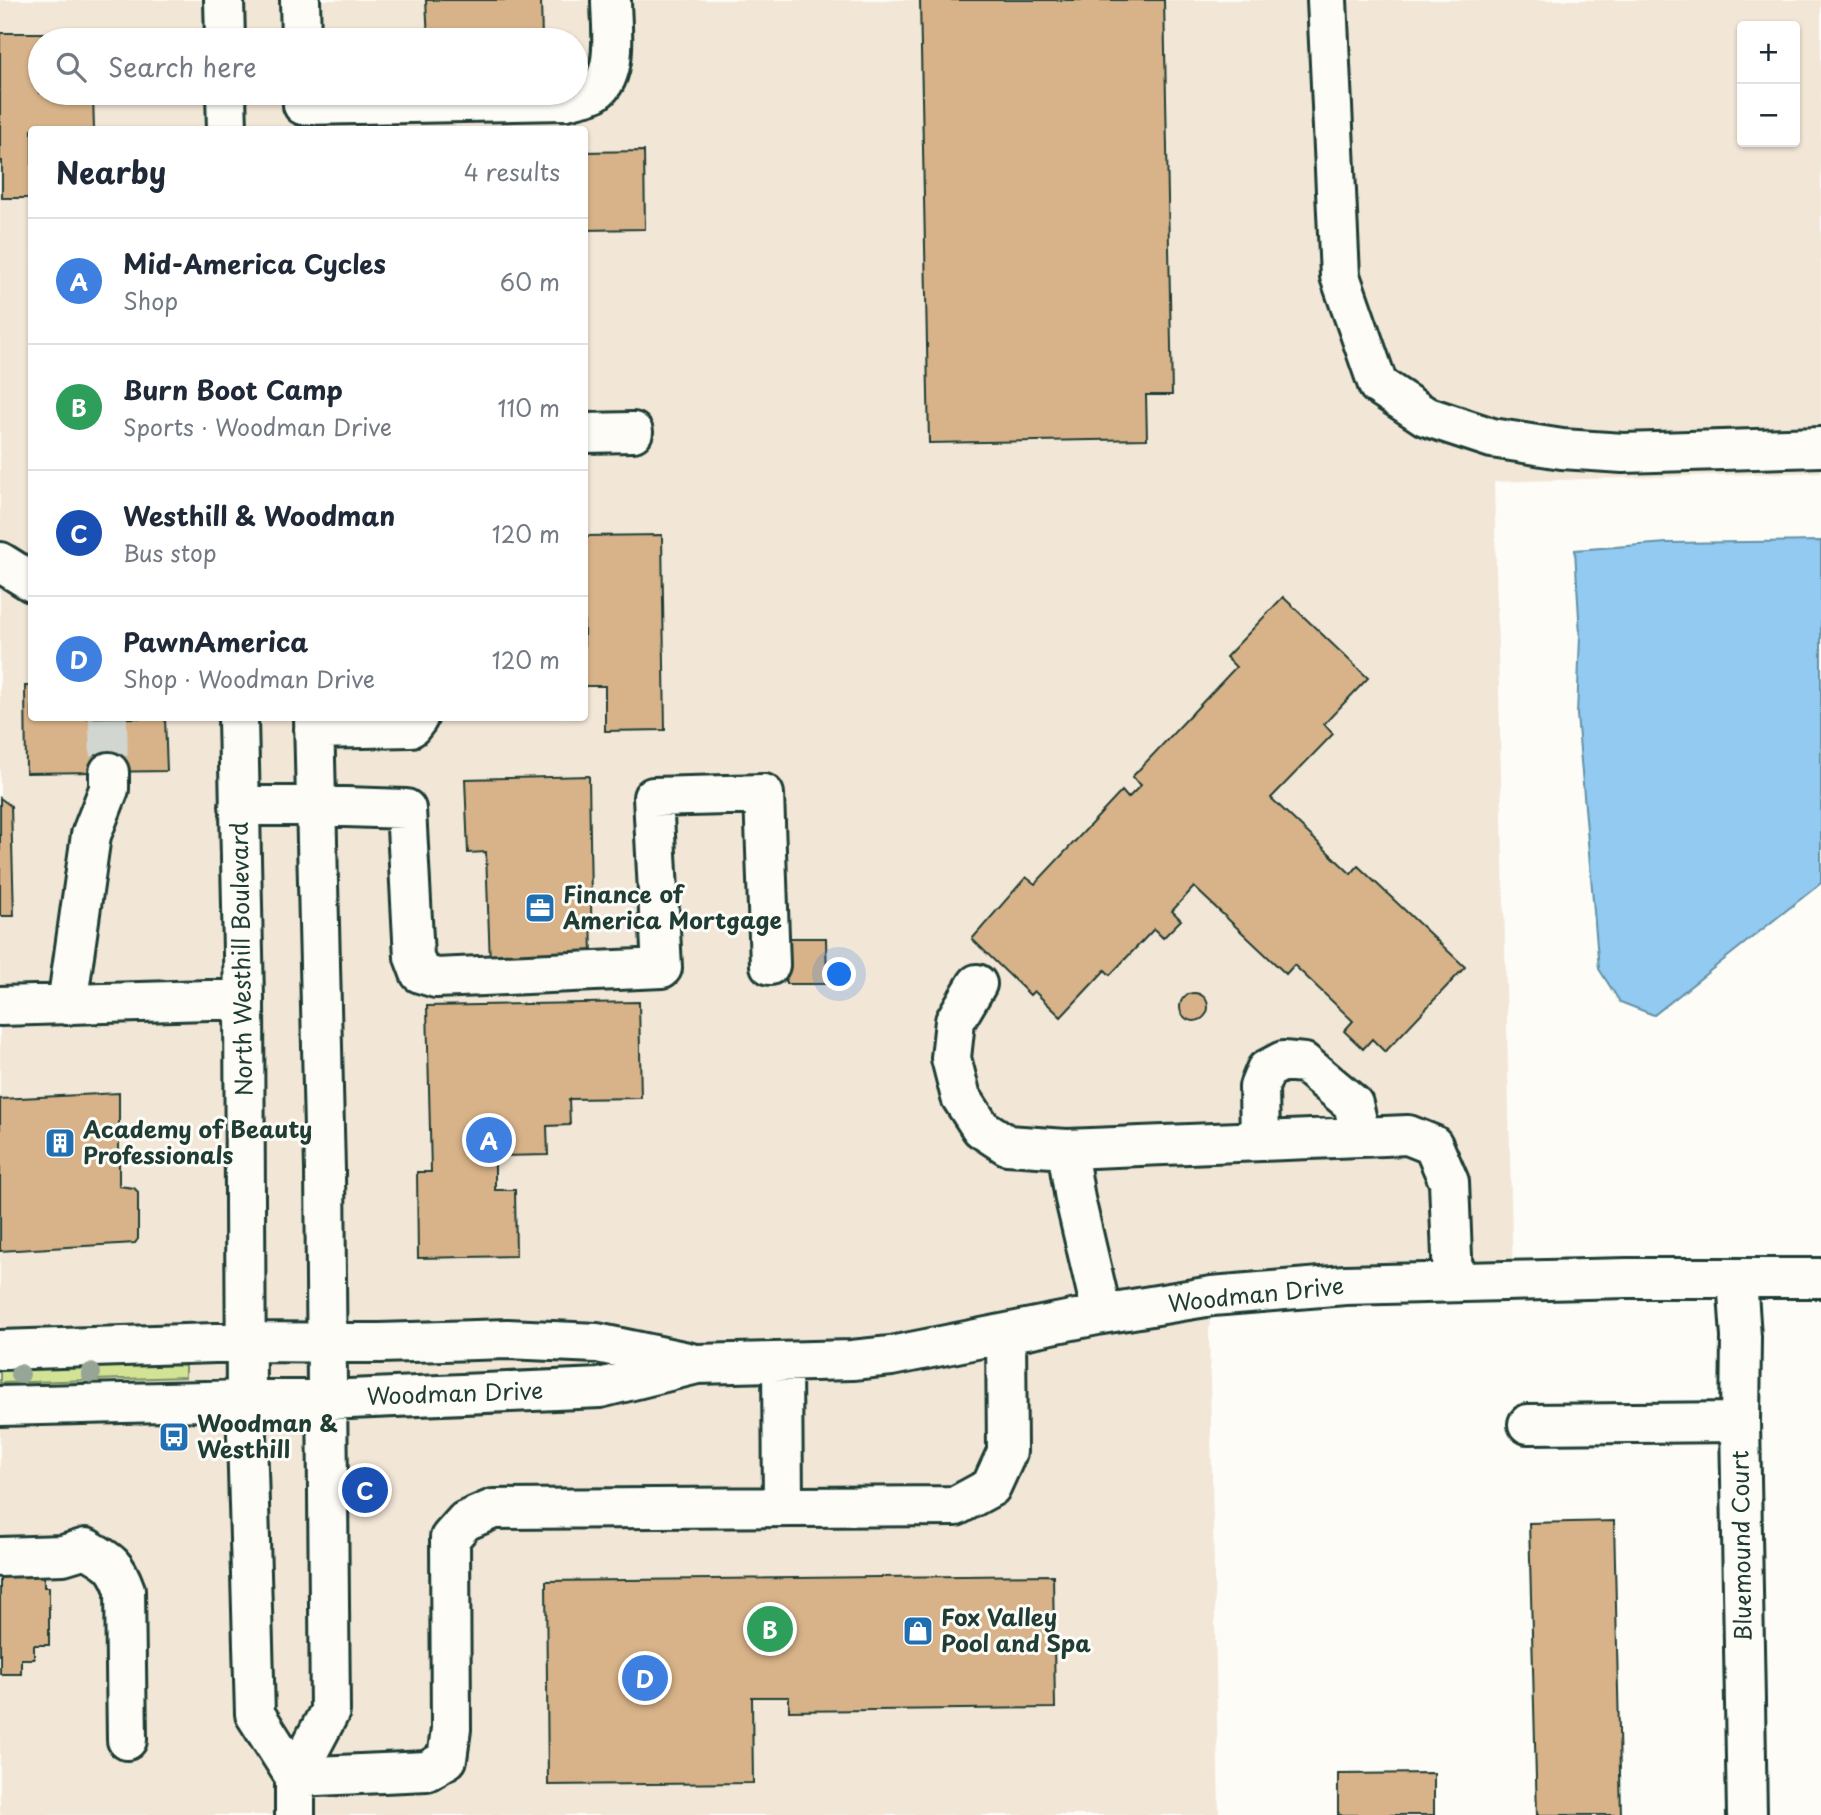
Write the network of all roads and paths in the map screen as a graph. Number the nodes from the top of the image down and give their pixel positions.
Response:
1 (224, 0) edge
2 (300, 0) edge
3 (611, 0) edge
4 (1327, 0) edge
5 (225, 28) edge
6 (301, 28) edge
7 (588, 94) edge
8 (226, 105) edge
9 (420, 105) edge
10 (303, 109) edge
11 (227, 126) edge
12 (633, 432) dead end
13 (588, 433) edge
14 (1821, 447) edge
15 (238, 721) edge
16 (416, 721) edge
17 (314, 724) edge
18 (109, 772) tunnel mouth
19 (239, 806) junction
20 (315, 806) junction
21 (770, 965) dead end
22 (977, 984) dead end
23 (244, 999) junction
24 (68, 1005) junction
25 (0, 1006) edge
26 (1359, 1137) junction
27 (1260, 1141) junction
28 (1068, 1149) junction
29 (1737, 1278) junction
30 (1821, 1278) edge
31 (1453, 1281) junction
32 (1102, 1314) junction
33 (1006, 1335) junction
34 (246, 1342) junction
35 (327, 1342) junction
36 (0, 1350) edge
37 (782, 1362) junction
38 (696, 1364) junction
39 (246, 1400) junction
40 (327, 1400) junction
41 (0, 1406) edge
42 (1740, 1422) junction
43 (1528, 1424) dead end
44 (783, 1507) junction
45 (0, 1531) edge
46 (86, 1548) junction
47 (0, 1558) edge
48 (127, 1740) dead end
49 (295, 1777) junction
50 (295, 1815) edge
51 (1747, 1815) edge

1 - 5 street
2 - 6 street
3 - 7 street
4 - 14 street
8 - 11 street
9 - 10 street
12 - 13 street
15 - 19 street, North Westhill Boulevard
16 - 17 street
17 - 20 street
18 - 24 street
19 - 20 street
19 - 23 street, North Westhill Boulevard
20 - 21 street
20 - 35 street
22 - 28 street
23 - 24 street
23 - 34 street, North Westhill Boulevard
24 - 25 street
26 - 27 street
26 - 27 street
26 - 31 street
27 - 28 street
28 - 32 street
29 - 30 street, Woodman Drive
29 - 31 street, Woodman Drive
29 - 42 street, Bluemound Court
31 - 32 street, Woodman Drive
32 - 33 street, Woodman Drive
33 - 37 street, Woodman Drive
33 - 44 street
34 - 35 street, Woodman Drive
34 - 36 street, Woodman Drive
34 - 39 street, North Westhill Boulevard
35 - 38 street, Woodman Drive
35 - 40 street
37 - 38 street, Woodman Drive
37 - 44 street
38 - 40 street, Woodman Drive
39 - 40 street, Woodman Drive
39 - 41 street, Woodman Drive
39 - 49 street, North Westhill Boulevard
40 - 49 street
42 - 43 street
42 - 51 street, Bluemound Court
44 - 49 street
45 - 46 street
46 - 47 street
46 - 48 street
49 - 50 street

